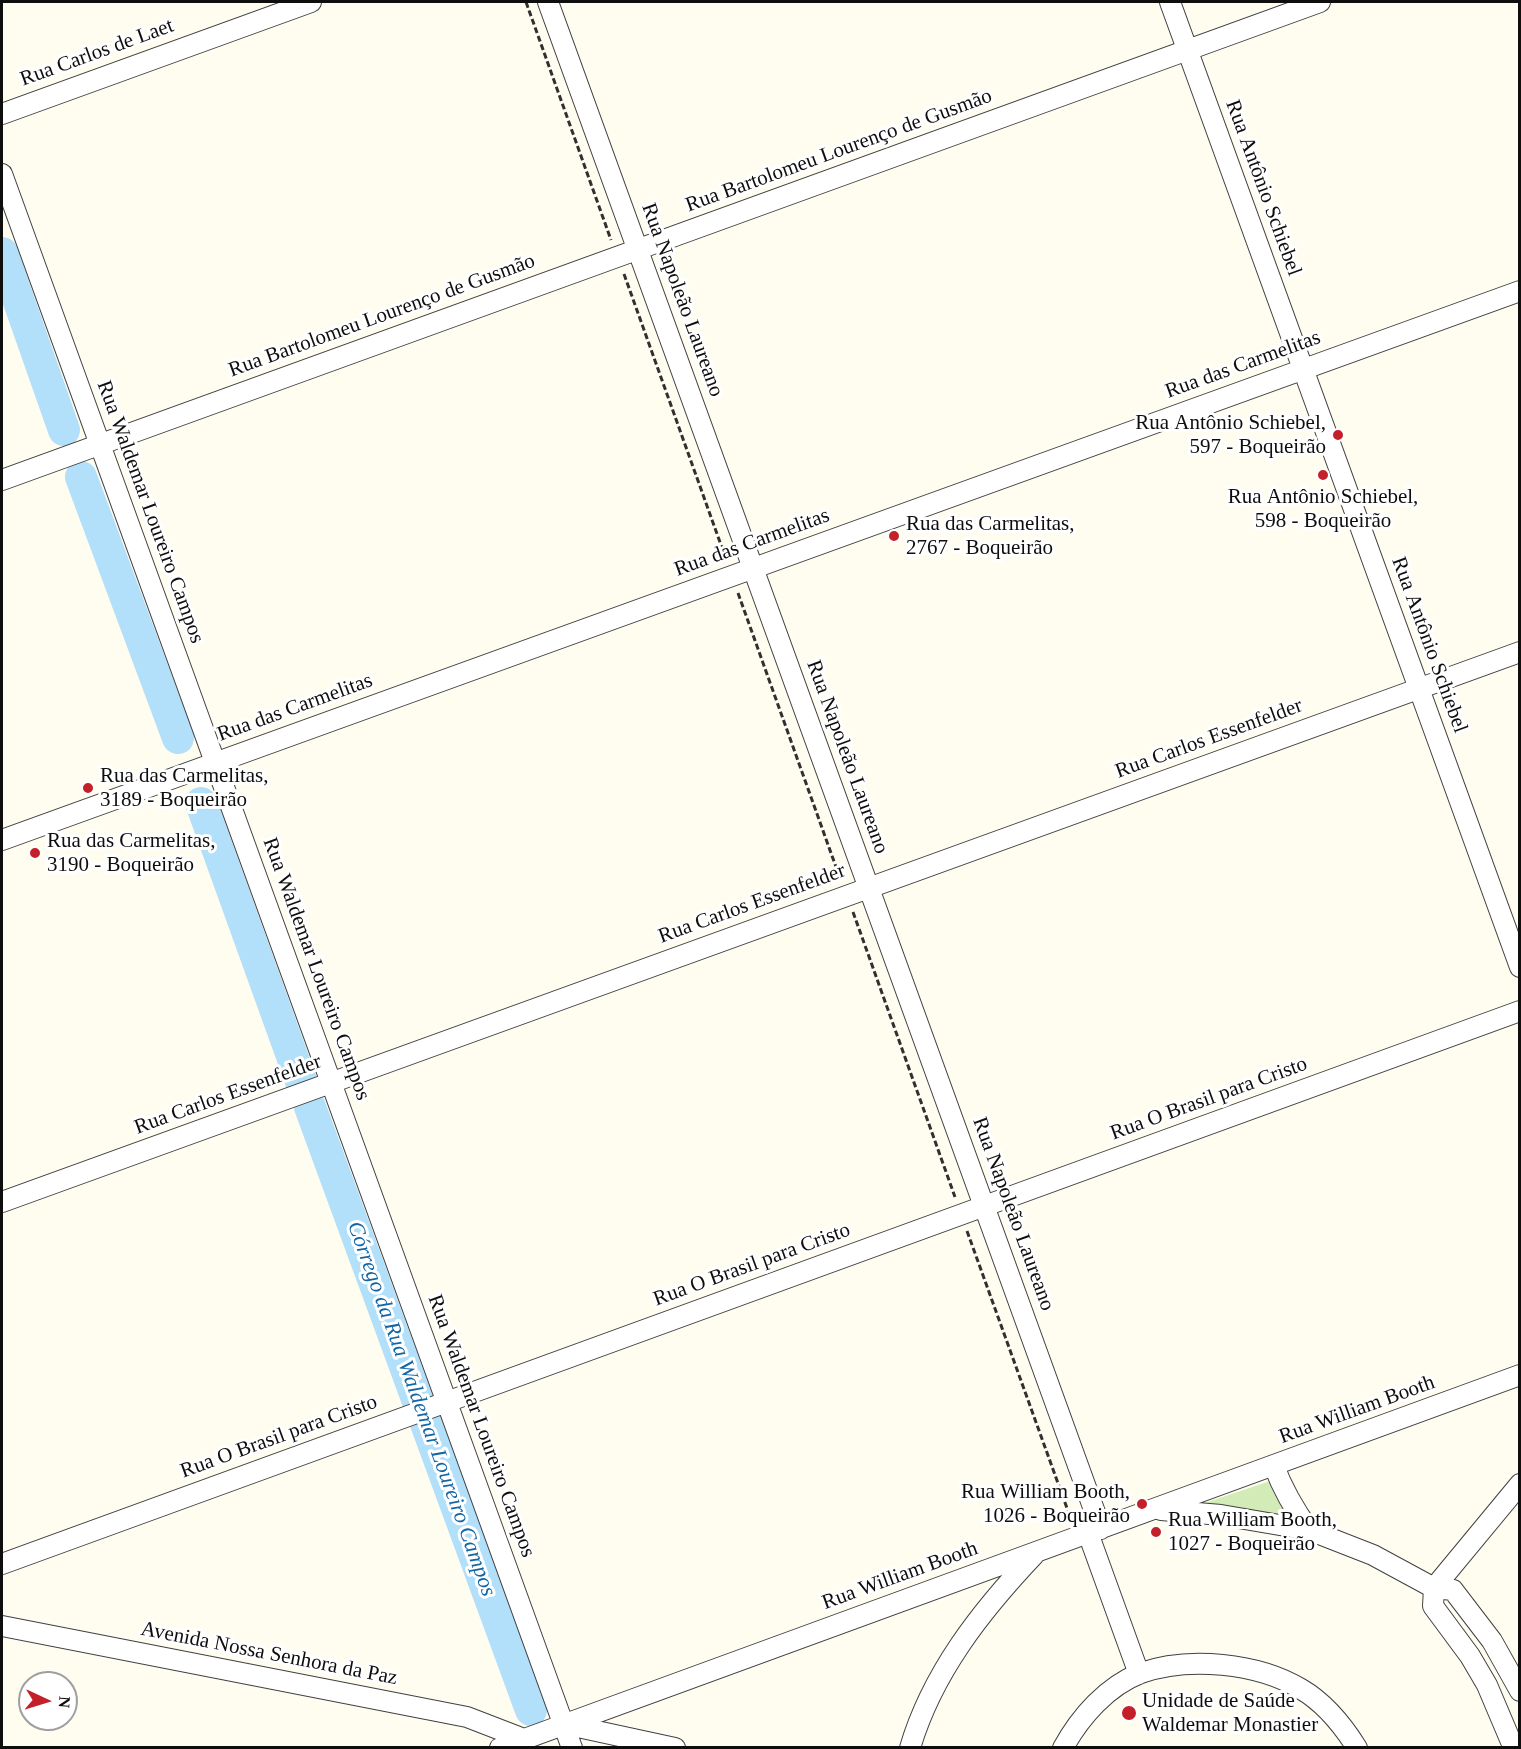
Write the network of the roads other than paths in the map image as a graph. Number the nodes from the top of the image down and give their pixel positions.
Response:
1 (311, 2) edge
2 (548, 2) edge
3 (1170, 2) edge
4 (1320, 2) edge
5 (1188, 50) junction
6 (2, 114) edge
7 (2, 174) edge
8 (638, 249) junction
9 (1520, 291) edge
10 (1303, 369) junction
11 (100, 444) junction
12 (2, 480) edge
13 (753, 568) junction
14 (1520, 652) edge
15 (1419, 688) junction
16 (215, 763) junction
17 (2, 840) edge
18 (869, 887) junction
19 (1520, 967) edge
20 (1520, 1011) edge
21 (331, 1083) junction
22 (2, 1202) edge
23 (984, 1206) junction
24 (1520, 1376) edge
25 (447, 1402) junction
26 (1274, 1466) junction
27 (1520, 1484) edge
28 (1152, 1510) junction
29 (1309, 1530) junction
30 (1095, 1531) junction
31 (1037, 1552) junction
32 (2, 1564) edge
33 (1434, 1588) junction
34 (2, 1626) edge
35 (1492, 1641) junction
36 (1470, 1656) junction
37 (1139, 1674) junction
38 (1520, 1691) edge
39 (564, 1724) junction
40 (524, 1739) junction
41 (1511, 1744) edge
42 (500, 1748) edge
43 (572, 1748) edge
44 (675, 1748) edge
45 (910, 1748) edge
46 (1063, 1748) edge
47 (1357, 1748) edge

1 - 6 street, Rua Carlos de Laet
2 - 8 street, Rua Napoleão Laureano
3 - 5 street, Rua Antônio Schiebel
4 - 5 street, Rua Bartolomeu Lourenço de Gusmão
5 - 8 street, Rua Bartolomeu Lourenço de Gusmão
5 - 10 street, Rua Antônio Schiebel
7 - 11 street, Rua Waldemar Loureiro Campos
8 - 11 street, Rua Bartolomeu Lourenço de Gusmão
8 - 13 street, Rua Napoleão Laureano
9 - 10 street, Rua das Carmelitas
10 - 13 street, Rua das Carmelitas
10 - 15 street, Rua Antônio Schiebel
11 - 12 street, Rua Bartolomeu Lourenço de Gusmão
11 - 16 street, Rua Waldemar Loureiro Campos
13 - 16 street, Rua das Carmelitas
13 - 18 street, Rua Napoleão Laureano
14 - 15 street, Rua Carlos Essenfelder
15 - 18 street, Rua Carlos Essenfelder
15 - 19 street, Rua Antônio Schiebel
16 - 17 street, Rua das Carmelitas
16 - 21 street, Rua Waldemar Loureiro Campos
18 - 21 street, Rua Carlos Essenfelder
18 - 23 street, Rua Napoleão Laureano
20 - 23 street, Rua O Brasil para Cristo
21 - 22 street, Rua Carlos Essenfelder
21 - 25 street, Rua Waldemar Loureiro Campos
23 - 25 street, Rua O Brasil para Cristo
23 - 30 street, Rua Napoleão Laureano
24 - 26 street, Rua William Booth
25 - 32 street, Rua O Brasil para Cristo
25 - 39 street, Rua Waldemar Loureiro Campos
26 - 28 street, Rua William Booth
26 - 29 street
27 - 33 street
28 - 29 street
28 - 30 street, Rua William Booth
29 - 33 street
30 - 31 street, Rua William Booth
30 - 37 street, Rua Napoleão Laureano
31 - 39 street, Rua William Booth
31 - 45 street
33 - 35 street
33 - 36 street
34 - 40 street, Avenida Nossa Senhora da Paz
35 - 36 street
35 - 38 street
36 - 41 street
37 - 46 street
37 - 47 street
39 - 40 street, Rua William Booth
39 - 43 street, Rua Waldemar Loureiro Campos
39 - 44 street
40 - 42 street, Rua William Booth

